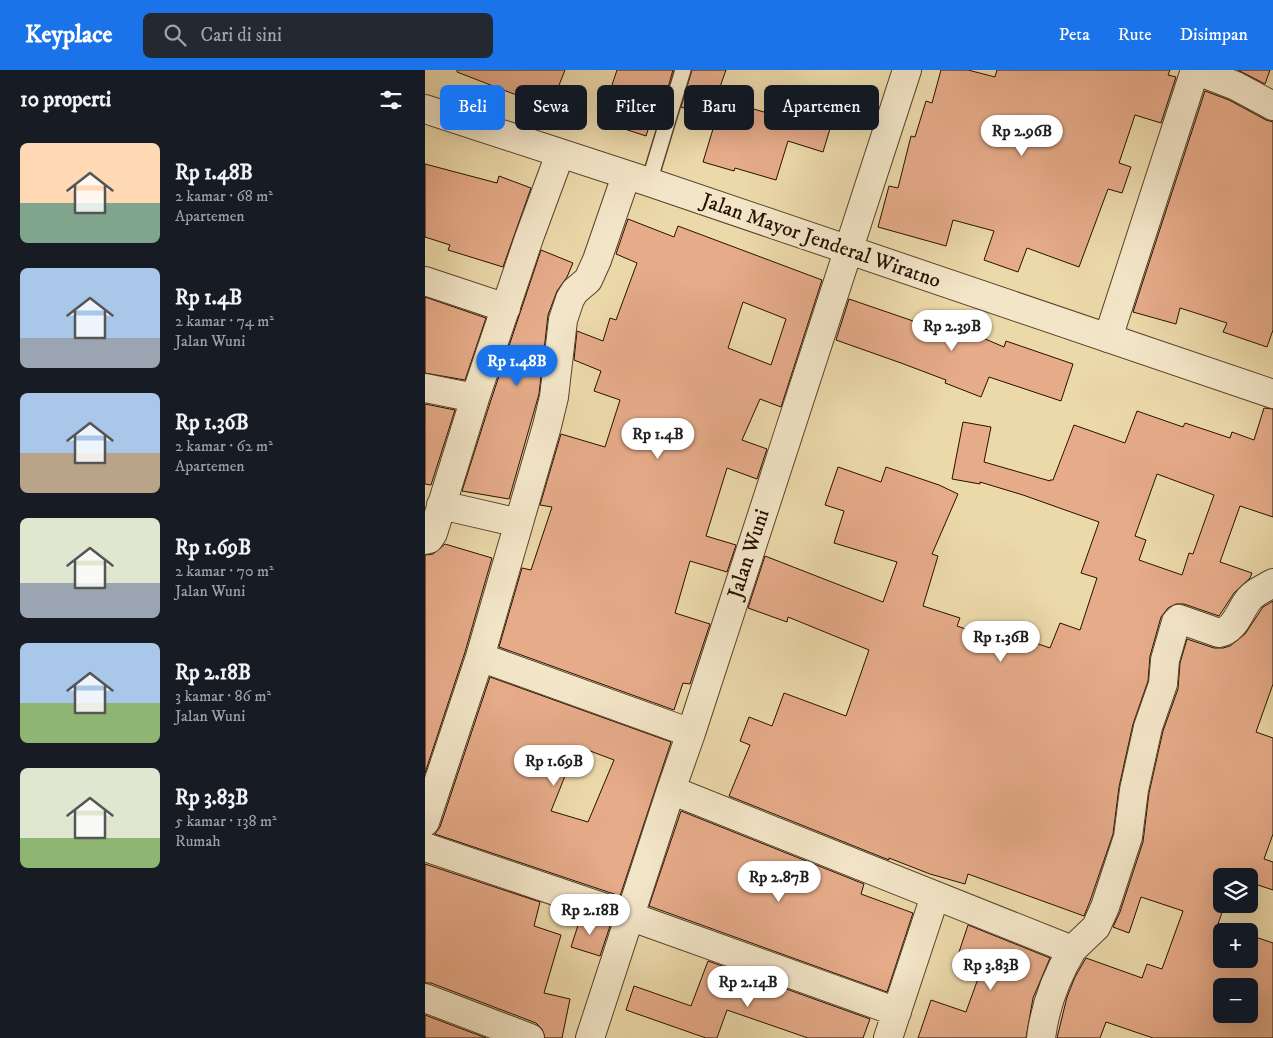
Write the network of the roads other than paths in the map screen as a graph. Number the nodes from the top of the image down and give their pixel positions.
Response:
1 (683, 70) edge
2 (907, 70) edge
3 (1195, 70) edge
4 (1273, 106) edge
5 (425, 109) edge
6 (560, 154) junction
7 (637, 179) junction
8 (849, 251) junction
9 (425, 281) edge
10 (506, 308) junction
11 (1108, 338) junction
12 (425, 388) edge
13 (1273, 394) edge
14 (475, 398) junction
15 (441, 505) junction
16 (519, 523) junction
17 (425, 540) edge
18 (1273, 583) edge
19 (479, 657) junction
20 (691, 733) junction
21 (671, 790) junction
22 (425, 822) edge
23 (425, 848) edge
24 (935, 896) junction
25 (629, 916) junction
26 (1072, 950) junction
27 (425, 998) edge
28 (897, 1012) junction
29 (530, 1038) edge
30 (590, 1038) edge
31 (888, 1038) edge
32 (1041, 1038) edge

1 - 7 lane
2 - 8 street, Jalan Wuni
3 - 4 street
3 - 11 street
5 - 6 street, Jalan Mayor Jenderal Wiratno
6 - 7 street, Jalan Mayor Jenderal Wiratno
6 - 10 street
7 - 8 street, Jalan Mayor Jenderal Wiratno
7 - 16 street
8 - 11 street, Jalan Mayor Jenderal Wiratno
8 - 20 street, Jalan Wuni
9 - 10 street
10 - 14 street
11 - 13 street, Jalan Mayor Jenderal Wiratno
12 - 14 street
14 - 15 street
15 - 16 street
15 - 17 street
16 - 19 street
18 - 26 street
19 - 20 street
19 - 22 street
20 - 21 street, Jalan Wuni
21 - 24 street
21 - 25 street, Jalan Wuni
23 - 25 street
24 - 26 street
24 - 28 street
25 - 28 street
25 - 30 street, Jalan Wuni
26 - 32 street
27 - 29 street
28 - 31 street

